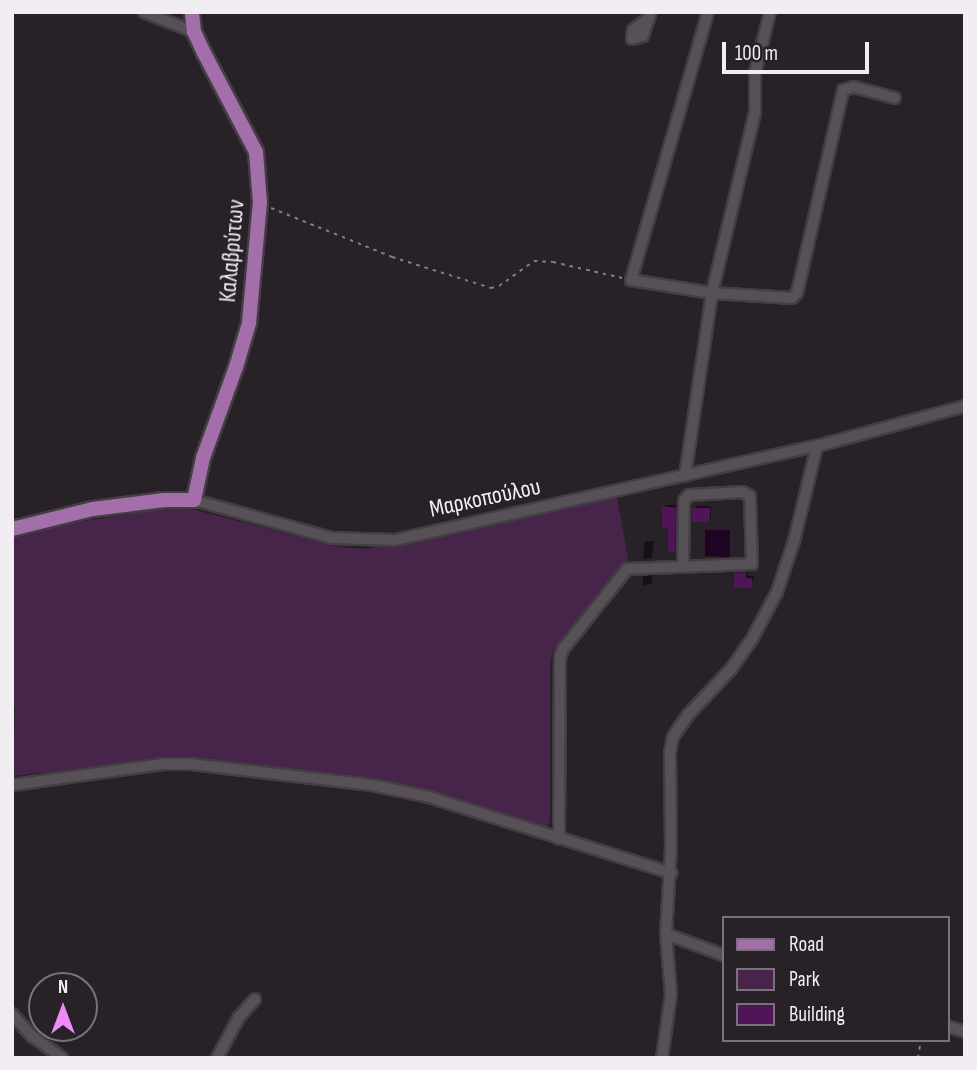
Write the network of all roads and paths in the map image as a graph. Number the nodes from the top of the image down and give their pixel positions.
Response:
1 (144, 12) edge
2 (192, 12) edge
3 (708, 12) edge
4 (770, 12) edge
5 (194, 32) junction
6 (895, 98) dead end
7 (260, 203) junction
8 (631, 280) junction
9 (712, 293) junction
10 (965, 406) edge
11 (817, 446) junction
12 (685, 476) junction
13 (194, 500) junction
14 (12, 529) edge
15 (683, 566) junction
16 (12, 785) edge
17 (559, 839) junction
18 (671, 873) junction
19 (666, 934) junction
20 (722, 955) edge
21 (256, 999) dead end
22 (12, 1014) edge
23 (62, 1058) edge
24 (217, 1058) edge
25 (662, 1058) edge

1 - 5 street
2 - 5 main road, Καλαβρύτων
3 - 8 street
4 - 9 street
5 - 7 main road, Καλαβρύτων
6 - 9 street
7 - 8 path
7 - 13 main road, Καλαβρύτων
8 - 9 street
9 - 12 street
10 - 11 street, Μαρκοπούλου
11 - 12 street, Μαρκοπούλου
11 - 18 street
12 - 13 street, Μαρκοπούλου
13 - 14 main road, Μαρκοπούλου
15 - 15 street
15 - 17 street
16 - 17 street
17 - 18 street
18 - 19 street
19 - 20 street
19 - 25 street
21 - 24 street
22 - 23 street

